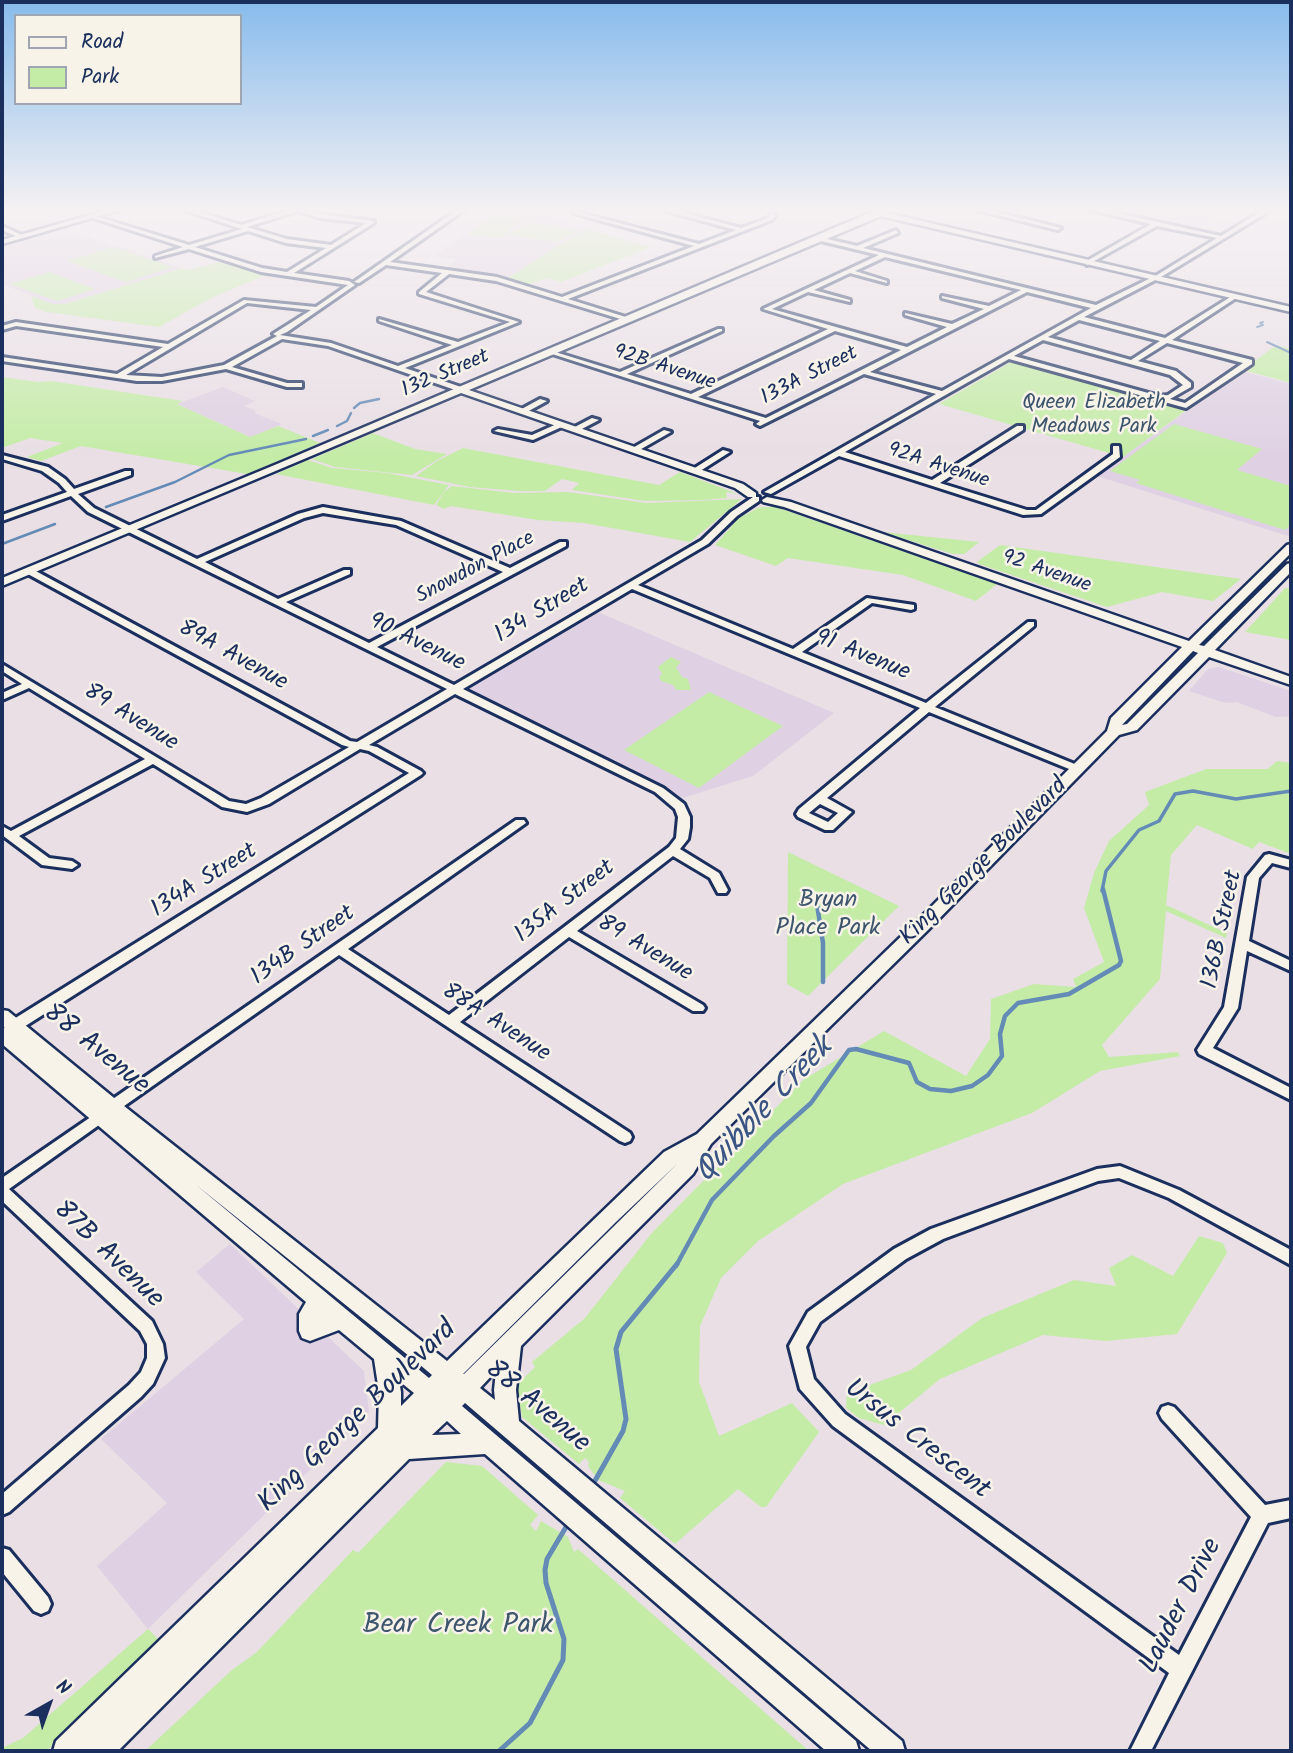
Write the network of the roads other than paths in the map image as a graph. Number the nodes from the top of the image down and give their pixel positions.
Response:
1 (340, 292) edge
2 (423, 292) edge
3 (539, 292) edge
4 (581, 292) edge
5 (692, 292) edge
6 (804, 292) edge
7 (815, 292) edge
8 (1022, 292) edge
9 (1039, 292) edge
10 (1127, 292) edge
11 (1212, 292) edge
12 (1234, 297) junction
13 (944, 298) dead end
14 (562, 299) junction
15 (848, 301) dead end
16 (1097, 307) junction
17 (989, 308) junction
18 (316, 309) junction
19 (1291, 310) edge
20 (906, 314) dead end
21 (1079, 318) junction
22 (627, 319) junction
23 (381, 320) dead end
24 (954, 327) junction
25 (2, 328) edge
26 (834, 328) junction
27 (720, 330) dead end
28 (280, 335) junction
29 (1042, 338) junction
30 (1167, 341) junction
31 (459, 345) junction
32 (169, 346) junction
33 (905, 349) junction
34 (550, 352) junction
35 (1008, 357) junction
36 (2, 359) edge
37 (1132, 362) junction
38 (226, 367) junction
39 (399, 368) junction
40 (863, 372) junction
41 (622, 374) junction
42 (119, 376) junction
43 (299, 385) dead end
44 (1188, 385) junction
45 (461, 390) junction
46 (1209, 391) junction
47 (943, 394) junction
48 (692, 397) junction
49 (1157, 398) junction
50 (543, 401) dead end
51 (522, 411) junction
52 (595, 420) dead end
53 (763, 423) joint
54 (562, 425) junction
55 (1020, 428) dead end
56 (575, 429) junction
57 (498, 431) dead end
58 (667, 432) dead end
59 (1116, 448) dead end
60 (634, 450) junction
61 (726, 452) dead end
62 (839, 453) junction
63 (2, 457) edge
64 (694, 471) junction
65 (128, 473) dead end
66 (932, 484) junction
67 (72, 494) junction
68 (763, 496) junction
69 (2, 518) edge
70 (128, 529) junction
71 (563, 544) dead end
72 (1291, 547) edge
73 (196, 563) junction
74 (1291, 566) edge
75 (29, 571) junction
76 (347, 572) dead end
77 (510, 572) junction
78 (2, 582) edge
79 (630, 585) junction
80 (278, 603) junction
81 (911, 607) dead end
82 (1031, 624) dead end
83 (1208, 630) junction
84 (1157, 632) junction
85 (1223, 636) junction
86 (1192, 646) junction
87 (370, 647) junction
88 (1208, 651) junction
89 (795, 652) junction
90 (1177, 658) junction
91 (1193, 666) junction
92 (2, 667) edge
93 (1253, 667) junction
94 (1291, 681) edge
95 (30, 684) junction
96 (455, 688) junction
97 (2, 697) edge
98 (928, 707) junction
99 (1114, 732) junction
100 (358, 746) junction
101 (152, 760) junction
102 (1078, 769) junction
103 (417, 773) joint
104 (819, 799) dead end
105 (235, 806) joint
106 (520, 822) dead end
107 (6, 833) edge
108 (673, 850) junction
109 (1291, 864) edge
110 (72, 865) dead end
111 (722, 890) dead end
112 (568, 931) junction
113 (1243, 944) junction
114 (340, 950) junction
115 (1291, 967) edge
116 (698, 1008) dead end
117 (450, 1022) junction
118 (6, 1025) edge
119 (1291, 1094) edge
120 (107, 1112) junction
121 (625, 1137) dead end
122 (704, 1139) junction
123 (2, 1186) edge
124 (2, 1192) edge
125 (1291, 1258) edge
126 (511, 1342) junction
127 (384, 1355) junction
128 (456, 1382) junction
129 (438, 1400) junction
130 (1168, 1413) dead end
131 (508, 1425) junction
132 (397, 1441) junction
133 (489, 1443) junction
134 (2, 1506) edge
135 (1291, 1508) edge
136 (1262, 1515) junction
137 (2, 1557) edge
138 (41, 1604) dead end
139 (1182, 1670) junction
140 (66, 1751) edge
141 (99, 1751) edge
142 (846, 1751) edge
143 (892, 1751) edge
144 (1140, 1751) edge

1 - 18 street
2 - 31 street
3 - 14 street
4 - 14 street
5 - 22 main road, 132 Street
6 - 26 street
7 - 15 street
8 - 17 street, 133A Street
9 - 16 street
10 - 16 street, 134 Street
11 - 12 main road
12 - 19 main road
12 - 30 street
13 - 17 street
14 - 22 street
16 - 21 street, 134 Street
17 - 24 street, 133A Street
18 - 28 street
18 - 32 street
20 - 24 street
21 - 29 street, 134 Street
21 - 30 street
22 - 34 main road, 132 Street
23 - 31 street
24 - 33 street, 133A Street
25 - 32 street
26 - 33 street
26 - 48 street
27 - 41 street
28 - 38 street
28 - 39 street
29 - 35 street, 134 Street
29 - 37 street
30 - 37 street
30 - 46 street
31 - 39 street
32 - 42 street
33 - 40 street, 133A Street
34 - 41 street, 92B Avenue
34 - 45 main road, 132 Street
35 - 47 street, 134 Street
35 - 49 street
36 - 42 street
37 - 44 street
38 - 42 street
38 - 43 street
39 - 45 street
40 - 47 street
40 - 53 street, 133A Street
41 - 48 street, 92B Avenue
44 - 46 street
44 - 49 street
45 - 51 main road
45 - 70 main road, 132 Street
46 - 49 street
47 - 62 street, 134 Street
48 - 53 street, 92B Avenue
50 - 51 street
51 - 54 main road
52 - 56 street
54 - 56 main road
54 - 57 street
55 - 66 street
56 - 60 main road
58 - 60 street
59 - 66 street, 92A Avenue
60 - 64 main road
61 - 64 street
62 - 66 street, 92A Avenue
62 - 68 street, 134 Street
63 - 67 street, 90 Avenue
64 - 68 main road
65 - 67 street
67 - 69 street
67 - 70 street, 90 Avenue
68 - 79 street, 134 Street
68 - 84 main road, 92 Avenue
70 - 73 street, 90 Avenue
70 - 75 main road, 132 Street
71 - 77 street, Snowdon Place
72 - 83 main road, King George Boulevard
73 - 77 street
73 - 80 street, 90 Avenue
74 - 85 main road, King George Boulevard
75 - 78 main road, 132 Street
75 - 100 street, 89A Avenue
76 - 80 street
77 - 87 street, Snowdon Place
79 - 89 street, 91 Avenue
79 - 96 street, 134 Street
80 - 87 street, 90 Avenue
81 - 89 street
82 - 98 street
83 - 84 main road
83 - 86 main road, King George Boulevard
84 - 86 main road, 92 Avenue
84 - 90 main road
85 - 88 main road, King George Boulevard
85 - 93 main road
86 - 88 main road, 92 Avenue
86 - 90 main road, King George Boulevard
87 - 96 street, 90 Avenue
88 - 91 main road, King George Boulevard
88 - 93 main road, 92 Avenue
89 - 98 street, 91 Avenue
90 - 99 main road, King George Boulevard
91 - 93 main road
91 - 99 main road, King George Boulevard
92 - 95 street, 89 Avenue
93 - 94 main road, 92 Avenue
95 - 97 street
95 - 101 street, 89 Avenue
96 - 100 street, 134 Street
96 - 108 street, 90 Avenue
98 - 102 street, 91 Avenue
98 - 104 street
99 - 102 main road, King George Boulevard
100 - 103 street, 89A Avenue
100 - 105 street, 134 Street
101 - 105 street, 89 Avenue
101 - 107 street
102 - 122 main road, King George Boulevard
103 - 118 street, 134A Street
106 - 114 street, 134B Street
107 - 110 street
108 - 111 street
108 - 112 street, 135A Street
109 - 113 street, 136B Street
112 - 116 street, 89 Avenue
112 - 117 street, 135A Street
113 - 115 street
113 - 119 street, 136B Street
114 - 117 street, 88A Avenue
114 - 120 street, 134B Street
117 - 121 street, 88A Avenue
118 - 120 main road, 88 Avenue
120 - 123 street, 134B Street
120 - 127 main road, 88 Avenue
120 - 128 main road, 88 Avenue
122 - 126 main road, King George Boulevard
122 - 128 main road, King George Boulevard
124 - 134 street, 87B Avenue
125 - 139 street, Ursus Crescent
126 - 128 main road, King George Boulevard
126 - 131 main road
127 - 129 main road
127 - 132 main road
128 - 129 main road, King George Boulevard
128 - 131 main road, 88 Avenue
129 - 132 main road, King George Boulevard
129 - 133 main road
130 - 136 street
131 - 143 main road, 88 Avenue
132 - 133 main road
132 - 140 main road, King George Boulevard
132 - 141 main road, King George Boulevard
133 - 142 main road
135 - 136 street
136 - 139 street, Lauder Drive
137 - 138 street
139 - 144 street, Lauder Drive

